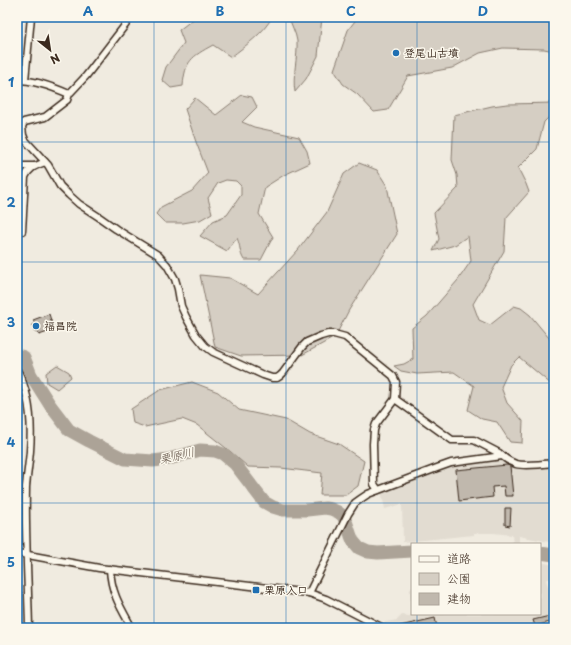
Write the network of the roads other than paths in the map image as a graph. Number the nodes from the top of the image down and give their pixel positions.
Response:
1 (31, 17) edge
2 (130, 17) edge
3 (17, 80) edge
4 (25, 80) junction
5 (69, 94) junction
6 (45, 162) junction
7 (18, 166) edge
8 (34, 166) junction
9 (22, 231) dead end
10 (17, 370) edge
11 (395, 399) junction
12 (502, 456) junction
13 (554, 463) edge
14 (378, 490) junction
15 (17, 553) edge
16 (27, 556) junction
17 (110, 569) junction
18 (309, 594) junction
19 (29, 628) edge
20 (132, 628) edge
21 (383, 628) edge

1 - 4 street
2 - 5 street
3 - 4 street
4 - 5 street
5 - 6 street
6 - 8 street
6 - 11 street
7 - 8 street
8 - 9 street
10 - 16 street
11 - 12 street
11 - 14 street
12 - 13 street
12 - 14 street
14 - 18 street
15 - 16 street
16 - 17 street
16 - 19 street
17 - 18 street
17 - 20 street
18 - 21 street

